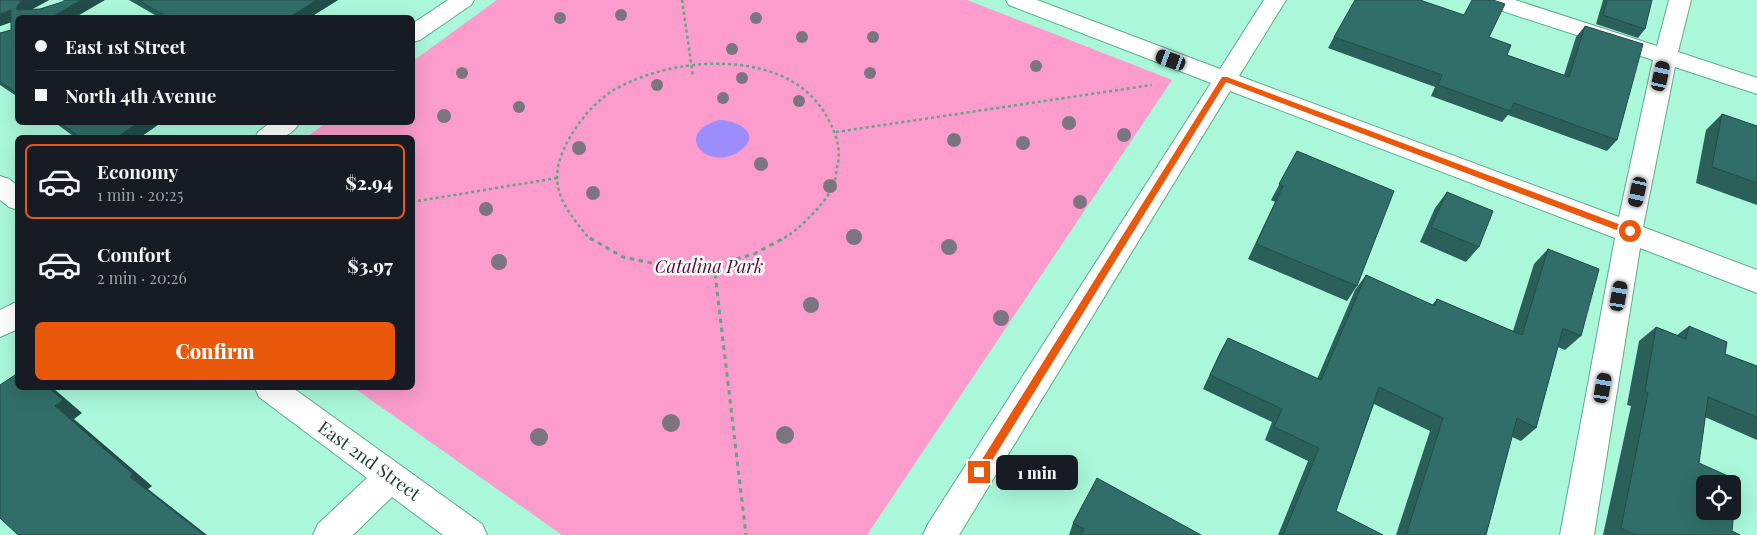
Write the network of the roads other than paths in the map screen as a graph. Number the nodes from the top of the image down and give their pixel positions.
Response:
1 (462, 0) edge
2 (1017, 0) edge
3 (1275, 0) edge
4 (1492, 0) edge
5 (1680, 0) edge
6 (1525, 5) edge
7 (415, 33) edge
8 (1665, 56) junction
9 (1224, 79) junction
10 (1757, 86) edge
11 (284, 125) edge
12 (271, 135) edge
13 (0, 186) edge
14 (15, 198) edge
15 (1630, 231) junction
16 (1757, 282) edge
17 (15, 315) edge
18 (0, 325) edge
19 (273, 390) edge
20 (390, 477) junction
21 (330, 535) edge
22 (470, 535) edge
23 (940, 535) edge
24 (1577, 535) edge

1 - 7 street
2 - 9 street
3 - 9 street
4 - 6 street
5 - 8 street
6 - 8 street
8 - 10 street
8 - 15 street
9 - 15 street
9 - 23 street
11 - 12 street
13 - 14 street
15 - 16 street
15 - 24 street
17 - 18 street
19 - 20 street, East 2nd Street
20 - 21 street
20 - 22 street, East 2nd Street

